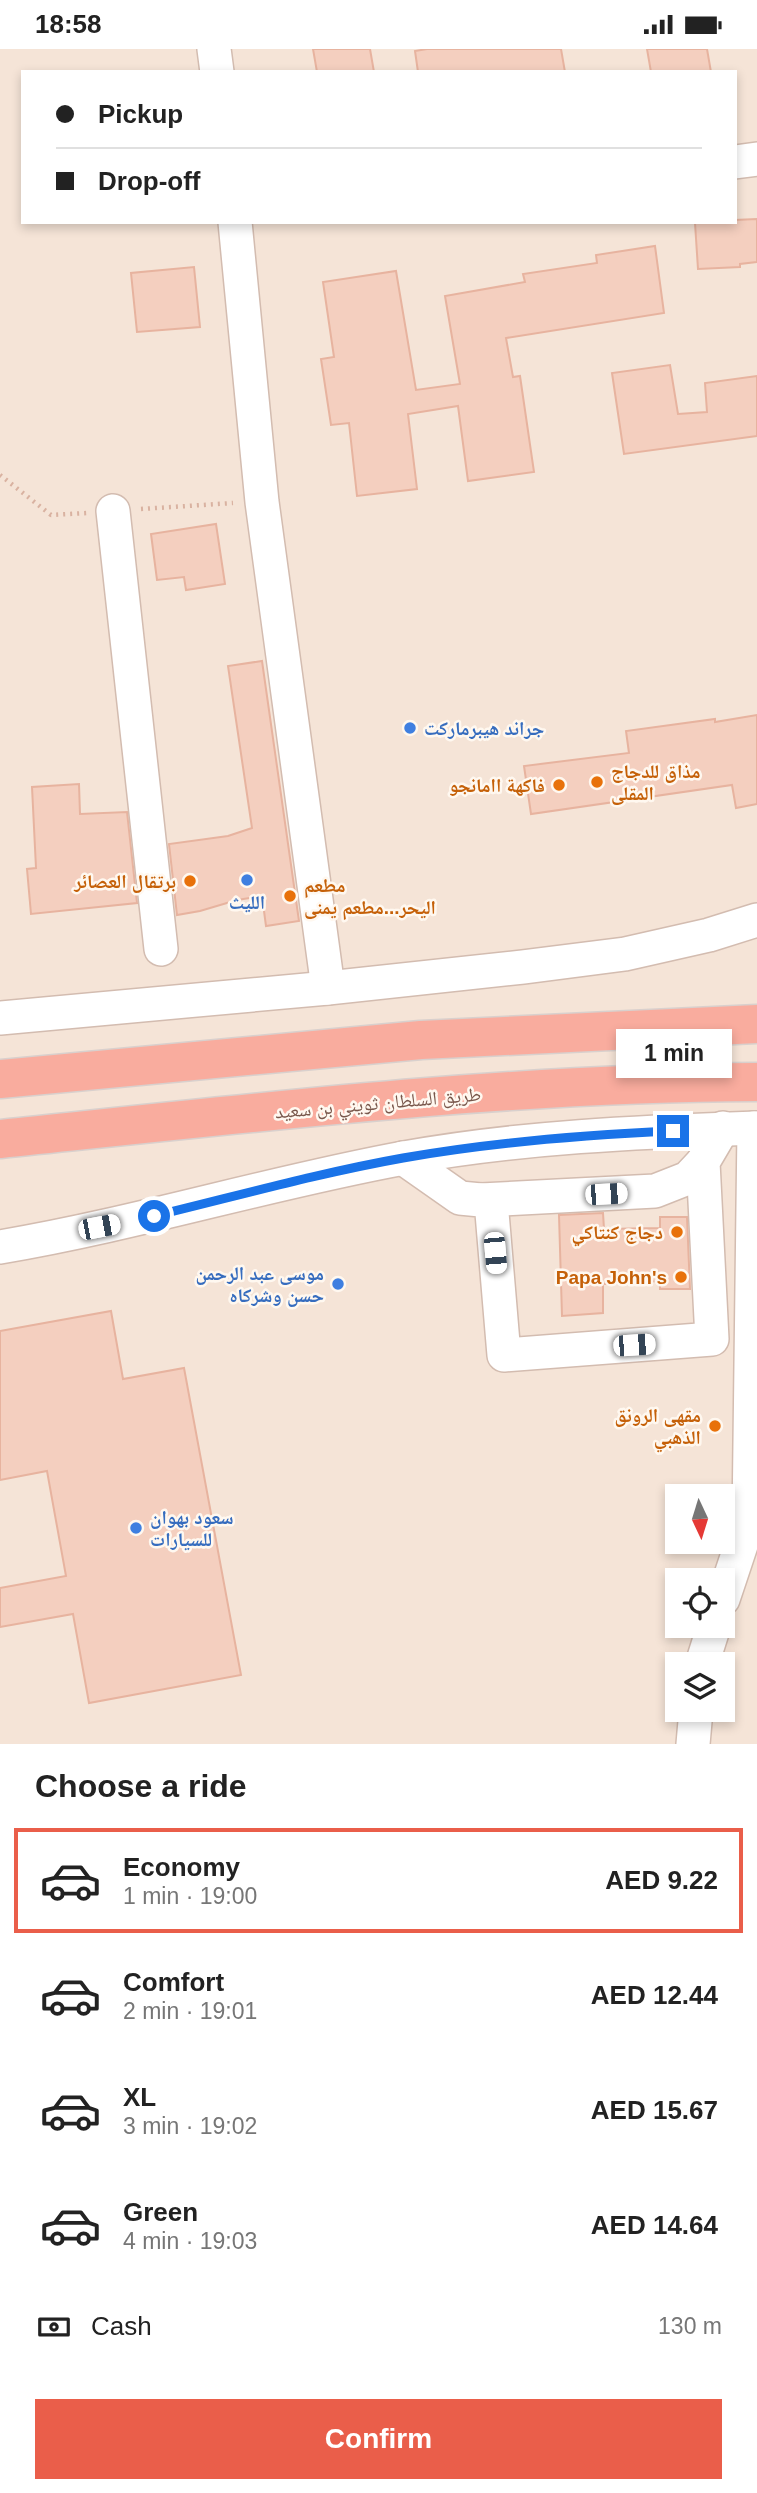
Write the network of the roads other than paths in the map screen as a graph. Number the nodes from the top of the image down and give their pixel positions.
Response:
1 (214, 49) edge
2 (217, 70) edge
3 (757, 159) edge
4 (737, 162) edge
5 (236, 224) edge
6 (113, 511) dead end
7 (757, 920) edge
8 (161, 949) dead end
9 (328, 988) junction
10 (757, 999) edge
11 (0, 1018) edge
12 (757, 1024) edge
13 (421, 1040) junction
14 (0, 1079) edge
15 (757, 1082) edge
16 (745, 1128) edge
17 (0, 1139) edge
18 (403, 1158) junction
19 (703, 1162) junction
20 (481, 1200) junction
21 (0, 1247) edge
22 (753, 1521) edge
23 (735, 1568) edge
24 (695, 1722) edge
25 (692, 1744) edge

1 - 2 street
3 - 4 street
5 - 9 street
6 - 8 street
7 - 9 street
9 - 11 street
10 - 13 highway
12 - 13 highway
13 - 14 highway
15 - 17 highway, طريق السلطان ثويني بن سعيد
16 - 18 street
16 - 19 street
16 - 22 street
18 - 20 street
18 - 21 street
19 - 20 street
19 - 20 street
22 - 23 street
24 - 25 street

